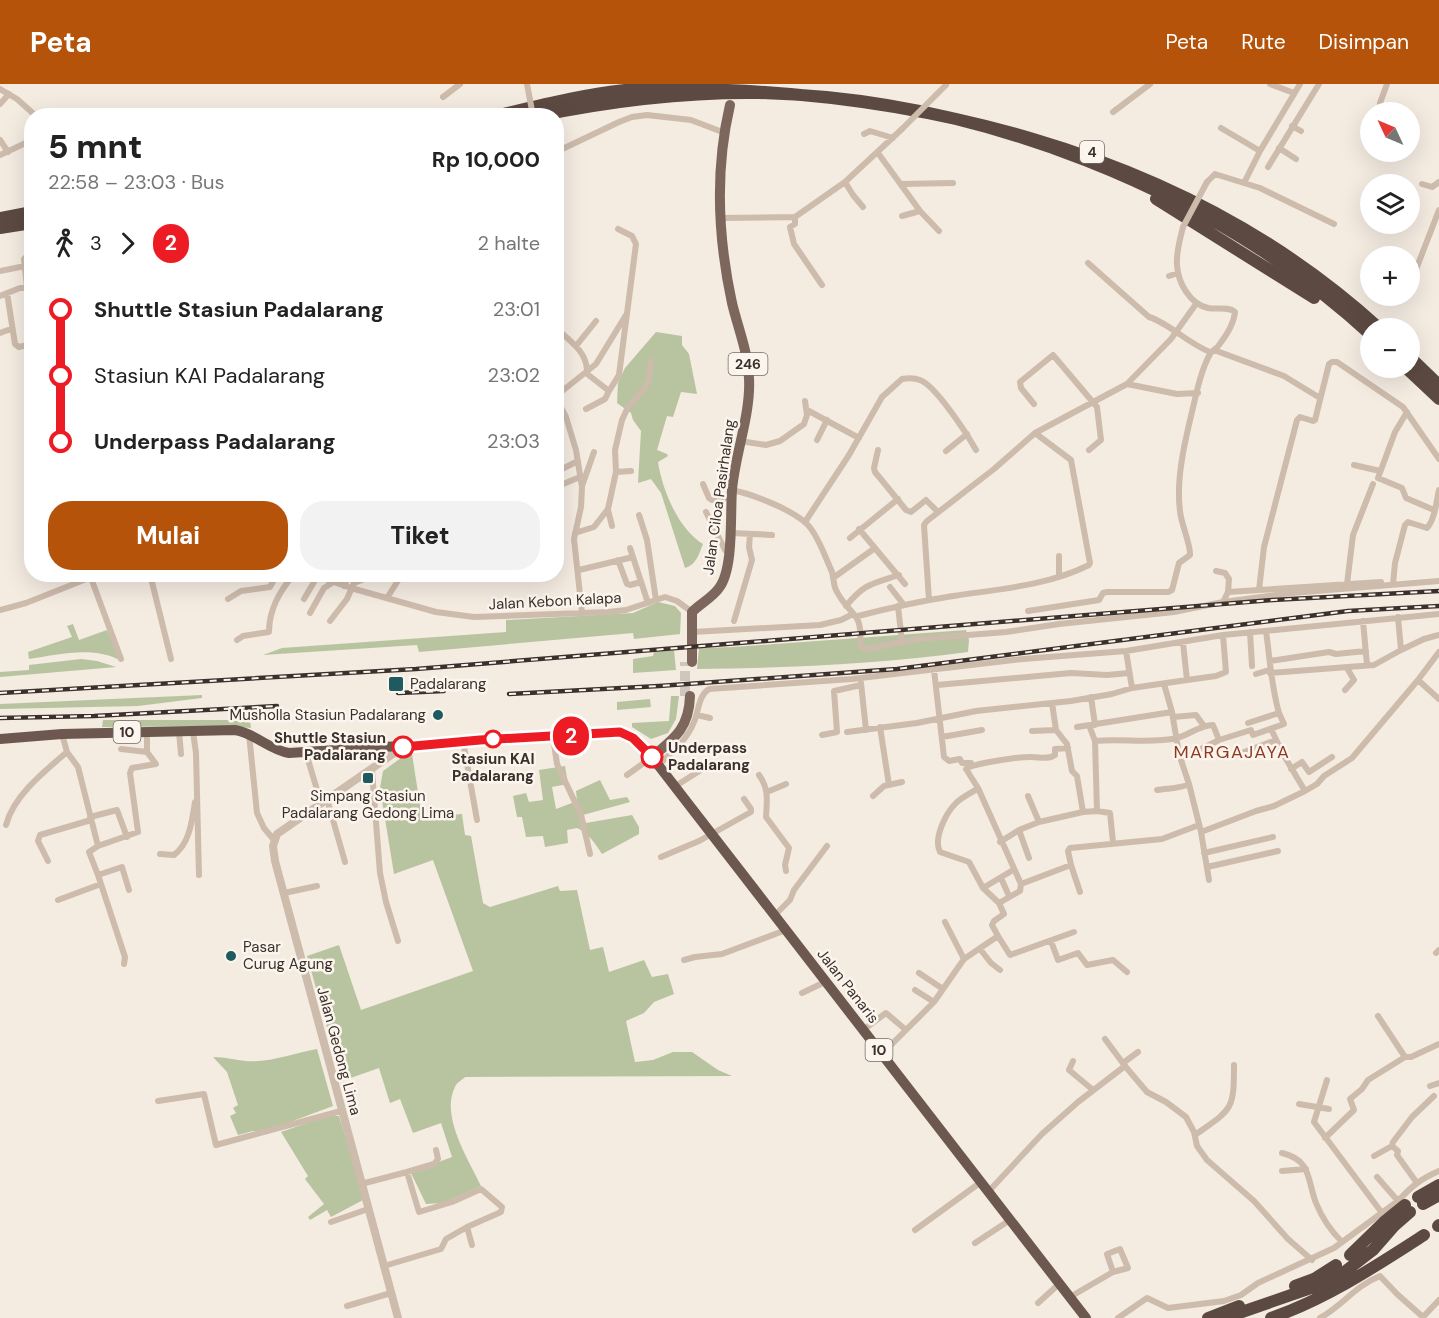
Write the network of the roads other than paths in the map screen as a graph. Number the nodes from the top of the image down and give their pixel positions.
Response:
1 (460, 84) edge
2 (527, 84) edge
3 (946, 84) edge
4 (1150, 84) edge
5 (1270, 84) edge
6 (1299, 84) edge
7 (1318, 84) edge
8 (1387, 84) edge
9 (0, 89) edge
10 (1294, 93) junction
11 (9, 94) junction
12 (443, 97) dead end
13 (1380, 102) edge
14 (0, 104) edge
15 (730, 105) dead end
16 (28, 108) edge
17 (530, 108) edge
18 (532, 108) edge
19 (564, 112) edge
20 (1113, 112) dead end
21 (1292, 126) junction
22 (1221, 128) dead end
23 (1301, 131) dead end
24 (725, 133) junction
25 (864, 134) dead end
26 (893, 138) junction
27 (0, 140) edge
28 (24, 144) edge
29 (564, 148) edge
30 (1279, 148) junction
31 (8, 152) junction
32 (1260, 152) junction
33 (878, 153) junction
34 (0, 155) edge
35 (1296, 159) dead end
36 (1268, 167) dead end
37 (845, 182) junction
38 (1439, 182) edge
39 (953, 183) dead end
40 (1244, 183) junction
41 (902, 184) junction
42 (1422, 184) dead end
43 (863, 207) dead end
44 (1439, 210) edge
45 (920, 211) junction
46 (24, 214) edge
47 (902, 216) dead end
48 (795, 217) junction
49 (0, 218) edge
50 (719, 218) junction
51 (24, 224) edge
52 (1334, 224) dead end
53 (0, 228) edge
54 (618, 229) dead end
55 (939, 231) dead end
56 (1420, 259) edge
57 (1088, 263) dead end
58 (24, 266) edge
59 (0, 271) edge
60 (1178, 273) junction
61 (1169, 276) dead end
62 (822, 285) dead end
63 (24, 288) edge
64 (3, 295) edge
65 (1196, 304) junction
66 (627, 314) junction
67 (1367, 318) edge
68 (596, 321) dead end
69 (1360, 327) edge
70 (11, 328) junction
71 (0, 333) edge
72 (1175, 333) junction
73 (564, 335) edge
74 (24, 345) edge
75 (576, 346) junction
76 (1212, 351) junction
77 (651, 361) dead end
78 (1420, 367) edge
79 (586, 371) junction
80 (1417, 378) edge
81 (1127, 384) junction
82 (1439, 385) edge
83 (564, 390) edge
84 (609, 391) junction
85 (1198, 393) junction
86 (1320, 398) junction
87 (1439, 399) edge
88 (805, 401) dead end
89 (1092, 402) junction
90 (1034, 404) dead end
91 (586, 409) dead end
92 (807, 410) junction
93 (1407, 412) junction
94 (564, 413) edge
95 (827, 420) junction
96 (1035, 433) junction
97 (967, 434) junction
98 (859, 438) junction
99 (817, 440) dead end
100 (740, 441) junction
101 (878, 450) dead end
102 (976, 450) dead end
103 (1089, 450) dead end
104 (946, 451) dead end
105 (594, 452) dead end
106 (1439, 459) edge
107 (578, 461) junction
108 (1354, 465) dead end
109 (564, 468) edge
110 (631, 471) dead end
111 (1380, 471) junction
112 (616, 472) junction
113 (580, 477) junction
114 (564, 484) edge
115 (703, 484) dead end
116 (1373, 484) dead end
117 (582, 487) junction
118 (1439, 490) edge
119 (731, 494) junction
120 (898, 499) junction
121 (608, 509) junction
122 (1434, 510) junction
123 (706, 512) dead end
124 (938, 512) junction
125 (639, 515) dead end
126 (805, 522) junction
127 (612, 526) dead end
128 (859, 529) junction
129 (575, 533) junction
130 (731, 533) junction
131 (750, 534) junction
132 (772, 535) dead end
133 (850, 538) dead end
134 (630, 548) dead end
135 (875, 548) junction
136 (729, 552) junction
137 (1059, 556) dead end
138 (633, 557) junction
139 (618, 560) junction
140 (579, 570) junction
141 (1216, 572) dead end
142 (899, 575) junction
143 (1059, 576) junction
144 (833, 578) junction
145 (1439, 581) edge
146 (81, 582) edge
147 (92, 582) edge
148 (152, 582) edge
149 (273, 582) edge
150 (288, 582) edge
151 (311, 582) edge
152 (348, 582) edge
153 (357, 582) edge
154 (397, 582) edge
155 (641, 582) junction
156 (332, 583) joint
157 (1393, 583) junction
158 (905, 584) dead end
159 (1347, 584) junction
160 (347, 587) junction
161 (890, 587) dead end
162 (1259, 590) junction
163 (1228, 592) junction
164 (387, 598) junction
165 (228, 599) dead end
166 (304, 599) dead end
167 (656, 600) junction
168 (929, 600) junction
169 (1223, 602) junction
170 (648, 603) junction
171 (846, 606) junction
172 (901, 606) junction
173 (0, 610) edge
174 (1028, 611) dead end
175 (692, 612) junction
176 (310, 613) dead end
177 (582, 613) junction
178 (1439, 614) edge
179 (855, 615) junction
180 (1398, 617) junction
181 (330, 621) dead end
182 (734, 621) dead end
183 (1363, 621) junction
184 (1266, 631) junction
185 (692, 632) junction
186 (1250, 632) junction
187 (1223, 635) junction
188 (1439, 635) edge
189 (237, 640) dead end
190 (902, 642) junction
191 (1183, 643) junction
192 (1401, 650) junction
193 (1126, 651) junction
194 (1366, 651) junction
195 (1439, 652) edge
196 (121, 659) dead end
197 (171, 659) dead end
198 (1270, 661) junction
199 (689, 662) tunnel mouth
200 (1367, 665) junction
201 (1252, 666) dead end
202 (1347, 668) junction
203 (934, 670) junction
204 (1270, 672) junction
205 (1129, 674) junction
206 (1257, 674) dead end
207 (840, 680) junction
208 (1187, 680) junction
209 (1418, 680) junction
210 (1164, 684) junction
211 (861, 685) junction
212 (937, 685) junction
213 (1132, 688) junction
214 (1345, 690) dead end
215 (687, 696) tunnel mouth
216 (1091, 697) junction
217 (1439, 699) edge
218 (1052, 703) junction
219 (1279, 712) junction
220 (697, 715) junction
221 (1173, 715) junction
222 (940, 717) junction
223 (710, 718) dead end
224 (1248, 723) dead end
225 (1092, 725) junction
226 (1204, 726) junction
227 (879, 727) junction
228 (1077, 727) dead end
229 (982, 729) dead end
230 (1271, 729) junction
231 (866, 730) junction
232 (1056, 730) junction
233 (147, 731) junction
234 (1032, 731) dead end
235 (179, 732) junction
236 (193, 732) junction
237 (847, 732) dead end
238 (249, 733) junction
239 (62, 734) junction
240 (822, 735) dead end
241 (553, 737) junction
242 (942, 737) junction
243 (1177, 738) junction
244 (0, 739) edge
245 (1219, 740) junction
246 (1276, 740) junction
247 (463, 741) junction
248 (1095, 741) junction
249 (403, 747) junction
250 (1068, 748) junction
251 (121, 749) dead end
252 (68, 752) junction
253 (147, 752) junction
254 (306, 753) junction
255 (181, 754) dead end
256 (1239, 754) dead end
257 (1332, 757) dead end
258 (1181, 759) junction
259 (655, 761) junction
260 (712, 763) dead end
261 (982, 763) junction
262 (1291, 769) junction
263 (372, 771) junction
264 (1309, 772) junction
265 (627, 775) dead end
266 (759, 775) dead end
267 (1299, 779) junction
268 (902, 782) dead end
269 (786, 784) dead end
270 (1189, 784) junction
271 (889, 785) junction
272 (674, 788) junction
273 (977, 789) junction
274 (1157, 790) dead end
275 (1305, 791) junction
276 (767, 792) junction
277 (198, 793) junction
278 (873, 796) dead end
279 (1028, 796) dead end
280 (744, 799) dead end
281 (324, 801) junction
282 (1097, 811) junction
283 (1083, 812) junction
284 (91, 818) junction
285 (477, 820) dead end
286 (1039, 822) junction
287 (6, 825) dead end
288 (1200, 829) junction
289 (1019, 830) junction
290 (710, 834) junction
291 (127, 837) junction
292 (1273, 837) dead end
293 (274, 840) junction
294 (1000, 842) junction
295 (1113, 842) junction
296 (98, 846) junction
297 (827, 846) dead end
298 (1278, 851) dead end
299 (1204, 853) junction
300 (160, 854) dead end
301 (590, 854) dead end
302 (660, 857) dead end
303 (1029, 858) dead end
304 (48, 861) dead end
305 (345, 862) dead end
306 (1071, 866) junction
307 (1207, 867) junction
308 (1013, 870) junction
309 (786, 871) dead end
310 (98, 875) junction
311 (199, 875) dead end
312 (1001, 878) junction
313 (1209, 880) dead end
314 (101, 884) junction
315 (1021, 884) junction
316 (317, 886) dead end
317 (984, 888) junction
318 (129, 890) dead end
319 (1080, 892) dead end
320 (284, 893) junction
321 (1010, 897) junction
322 (58, 900) dead end
323 (999, 903) junction
324 (775, 915) junction
325 (945, 922) dead end
326 (786, 930) junction
327 (1074, 932) dead end
328 (998, 936) junction
329 (398, 941) dead end
330 (1051, 941) junction
331 (982, 948) junction
332 (964, 959) junction
333 (684, 960) dead end
334 (124, 964) dead end
335 (1000, 970) dead end
336 (1127, 972) dead end
337 (919, 973) dead end
338 (825, 982) junction
339 (943, 989) junction
340 (915, 990) dead end
341 (802, 993) dead end
342 (934, 1002) junction
343 (1378, 1016) dead end
344 (863, 1030) junction
345 (906, 1030) junction
346 (1105, 1039) dead end
347 (1439, 1044) edge
348 (1138, 1052) dead end
349 (882, 1054) junction
350 (1405, 1057) junction
351 (1073, 1061) dead end
352 (1124, 1065) junction
353 (1234, 1065) dead end
354 (1327, 1080) dead end
355 (1439, 1083) edge
356 (1430, 1086) dead end
357 (1093, 1090) junction
358 (1434, 1096) dead end
359 (158, 1101) dead end
360 (1299, 1104) dead end
361 (1318, 1109) junction
362 (1329, 1109) dead end
363 (341, 1111) junction
364 (1195, 1135) junction
365 (1325, 1138) junction
366 (1392, 1146) junction
367 (436, 1150) dead end
368 (1282, 1153) dead end
369 (1374, 1156) dead end
370 (1306, 1169) junction
371 (1282, 1171) dead end
372 (1439, 1171) edge
373 (407, 1172) junction
374 (1377, 1177) dead end
375 (981, 1182) junction
376 (361, 1184) junction
377 (1417, 1184) junction
378 (1439, 1185) edge
379 (989, 1191) junction
380 (1439, 1195) edge
381 (1404, 1206) junction
382 (368, 1209) junction
383 (1382, 1213) junction
384 (1010, 1220) junction
385 (331, 1222) dead end
386 (467, 1227) junction
387 (915, 1230) dead end
388 (1424, 1235) dead end
389 (1342, 1242) junction
390 (975, 1243) dead end
391 (472, 1245) dead end
392 (1350, 1255) dead end
393 (1125, 1258) junction
394 (1312, 1260) junction
395 (1336, 1265) dead end
396 (384, 1266) junction
397 (1112, 1269) junction
398 (1059, 1284) junction
399 (391, 1293) junction
400 (1070, 1297) junction
401 (1439, 1300) edge
402 (1038, 1303) dead end
403 (347, 1306) dead end
404 (1231, 1308) edge
405 (1273, 1309) edge
406 (398, 1318) edge
407 (1086, 1318) edge
408 (1118, 1318) edge
409 (1208, 1318) edge
410 (1217, 1318) edge
411 (1250, 1318) edge
412 (1320, 1318) edge
413 (1423, 1318) edge

1 - 12 street
2 - 18 street, bridge
3 - 26 street, bridge
4 - 20 street
5 - 10 street
6 - 10 street
7 - 21 street
8 - 13 street
9 - 11 street
10 - 32 street
11 - 14 street
11 - 16 street
15 - 24 main road, Jalan Ciloa Pasirhalang / 246
17 - 67 highway, 4
19 - 69 highway, 4
21 - 23 street
21 - 30 street
22 - 32 street
24 - 29 street
24 - 50 main road, Jalan Ciloa Pasirhalang / 246
25 - 26 street
26 - 33 street
27 - 31 street
28 - 31 street
30 - 35 street
30 - 36 street
31 - 34 street
32 - 40 street
33 - 37 street
33 - 41 street
37 - 43 street
37 - 48 street
38 - 42 street
39 - 41 street
40 - 52 street
40 - 60 street, bridge
41 - 45 street
44 - 56 street
45 - 47 street
45 - 55 street
46 - 49 highway
48 - 50 street
48 - 62 street
50 - 100 main road, Jalan Ciloa Pasirhalang / 246
51 - 53 highway
54 - 66 street
57 - 72 street
58 - 59 street
60 - 61 street
60 - 65 street
63 - 64 street
64 - 70 street
65 - 72 street
65 - 76 street
66 - 79 street
66 - 84 street
68 - 75 street
70 - 71 street
70 - 74 street
72 - 76 street
72 - 81 street
73 - 75 street
75 - 79 street
76 - 85 street
76 - 86 street
77 - 112 street
78 - 82 highway
79 - 83 street
79 - 84 street
80 - 87 highway
81 - 85 street
81 - 89 street
84 - 91 street
85 - 174 street
86 - 93 street
86 - 162 street
88 - 92 street
89 - 90 street
89 - 96 street
89 - 103 street
92 - 95 street
92 - 100 street
93 - 106 street
93 - 111 street
94 - 107 street
95 - 98 street
95 - 99 street
96 - 124 street
96 - 143 street
97 - 98 street
97 - 102 street
97 - 104 street
98 - 126 street
100 - 119 main road, Jalan Ciloa Pasirhalang / 246
101 - 120 street
105 - 117 street
107 - 109 street
107 - 113 street
108 - 111 street
110 - 112 street
111 - 122 street
112 - 121 street
113 - 114 street
113 - 117 street
115 - 119 street
116 - 159 street
117 - 129 street
118 - 122 street
119 - 126 street
119 - 130 main road, Jalan Ciloa Pasirhalang / 246
120 - 124 street
120 - 128 street
121 - 127 street
121 - 129 street
122 - 157 street
123 - 136 street
124 - 168 street
125 - 167 street
126 - 144 street
128 - 133 street
128 - 135 street
129 - 140 street
130 - 131 street
130 - 136 main road, Jalan Ciloa Pasirhalang / 246
131 - 132 street
131 - 182 street
134 - 138 street
135 - 142 street
135 - 144 street
136 - 175 main road, Jalan Ciloa Pasirhalang / 246
137 - 143 street
138 - 139 street
138 - 155 street
139 - 140 street
139 - 155 street
140 - 177 street
141 - 163 street
142 - 158 street
142 - 171 street
143 - 168 street
144 - 171 street
145 - 157 street
146 - 173 street
147 - 196 street
148 - 197 street
149 - 165 street
150 - 189 street
151 - 166 street
152 - 160 street
153 - 160 street
154 - 164 street
155 - 170 street
156 - 160 street, Jalan Kebon Kalapa
156 - 176 street
157 - 159 street
157 - 169 street
159 - 162 street
160 - 164 street, Jalan Kebon Kalapa
160 - 181 street
161 - 172 street
162 - 163 street
163 - 169 street
164 - 177 street, Jalan Kebon Kalapa
167 - 170 street, Jalan Kebon Kalapa
167 - 175 street
168 - 172 street
169 - 190 street
170 - 177 street, Jalan Kebon Kalapa
171 - 179 street
172 - 179 street
172 - 190 street
175 - 185 main road
178 - 180 street
179 - 185 street
179 - 190 street
180 - 183 street
180 - 192 street
183 - 184 street
183 - 194 street
184 - 186 street
184 - 198 street
185 - 199 main road
186 - 187 street
186 - 201 street
187 - 191 street
187 - 208 street
188 - 192 street
191 - 193 street
191 - 208 street
192 - 200 street
193 - 203 street
193 - 205 street
194 - 198 street
194 - 200 street
195 - 209 street
198 - 204 street
200 - 202 street
202 - 204 street
202 - 214 street
203 - 207 street
203 - 212 street
204 - 206 street
204 - 219 street
205 - 212 street
205 - 213 street
207 - 211 street
207 - 220 street
208 - 210 street
209 - 217 street
209 - 275 street
210 - 213 street
210 - 221 street
211 - 231 street
211 - 240 street
212 - 222 street
213 - 216 street
215 - 259 main road
216 - 218 street
216 - 225 street
218 - 222 street
218 - 232 street
219 - 224 street
219 - 230 street
220 - 223 street
220 - 259 street
221 - 225 street
221 - 226 street
221 - 243 street
222 - 227 street
222 - 242 street
225 - 228 street
225 - 248 street
226 - 243 street
226 - 245 street
227 - 231 street
227 - 271 street
229 - 242 street
230 - 245 street
230 - 246 street
231 - 237 street
232 - 234 street
232 - 250 street
233 - 235 highway, 10
233 - 239 highway, 10
233 - 253 street
235 - 236 highway, 10
235 - 255 street
236 - 238 highway, 10
236 - 277 street
238 - 254 highway, 10
238 - 293 street
239 - 244 highway, 10
239 - 252 street
241 - 247 highway, 10
241 - 259 highway, 10
241 - 301 street
242 - 261 street
243 - 248 street
243 - 258 street
245 - 258 street
246 - 256 street
246 - 262 street
247 - 249 highway, 10
247 - 285 street
248 - 282 street
249 - 254 highway, 10
249 - 263 street
250 - 261 street
250 - 283 street
251 - 253 street
252 - 284 street
252 - 287 street
253 - 291 street
254 - 281 street
257 - 264 street
258 - 270 street
259 - 265 street
259 - 272 highway, Jalan Panaris / 10
260 - 272 street
261 - 273 street
262 - 264 street
262 - 267 street
263 - 281 street
263 - 329 street
264 - 267 street
266 - 276 street
267 - 275 street
268 - 271 street
269 - 276 street
270 - 274 street
270 - 288 street
271 - 278 street
272 - 290 highway, Jalan Panaris / 10
273 - 294 street
273 - 317 street
275 - 288 street
276 - 309 street
277 - 300 street
277 - 311 street
279 - 286 street
280 - 290 street
281 - 293 street
281 - 305 street
282 - 283 street
282 - 295 street
283 - 286 street
284 - 291 street
284 - 296 street
284 - 304 street
286 - 289 street
288 - 295 street
288 - 299 street
289 - 294 street
289 - 303 street
290 - 302 street
290 - 324 highway, Jalan Panaris / 10
291 - 296 street
292 - 299 street
293 - 320 street, Jalan Gedong Lima
294 - 308 street
295 - 306 street
296 - 310 street
297 - 324 street
298 - 307 street
299 - 307 street
306 - 315 street
306 - 319 street
307 - 313 street
308 - 312 street
308 - 315 street
310 - 314 street
310 - 318 street
312 - 317 street
312 - 321 street
314 - 322 street
314 - 334 street
315 - 321 street
316 - 320 street
317 - 323 street
320 - 363 street, Jalan Gedong Lima
321 - 323 street
323 - 328 street
324 - 326 highway, Jalan Panaris / 10
325 - 332 street
326 - 333 street
326 - 338 highway, Jalan Panaris / 10
327 - 330 street
328 - 330 street
328 - 331 street
330 - 336 street
331 - 332 street
331 - 335 street
332 - 339 street
337 - 339 street
338 - 341 street
338 - 344 highway, Jalan Panaris / 10
339 - 342 street
340 - 342 street
342 - 345 street
343 - 350 street
344 - 345 street
344 - 349 highway, Jalan Panaris / 10
345 - 349 street
346 - 352 street
347 - 350 street
348 - 352 street
349 - 375 highway, Jalan Panaris / 10
350 - 365 street
351 - 357 street
352 - 357 street
352 - 364 street
353 - 364 street
354 - 361 street
355 - 356 street
357 - 379 street
358 - 366 street
359 - 363 street
360 - 361 street
361 - 362 street
361 - 365 street
363 - 376 street, Jalan Gedong Lima
364 - 394 street
365 - 383 street
366 - 369 street
366 - 377 street
367 - 373 street
368 - 370 street
370 - 371 street
370 - 389 street
372 - 377 street
373 - 376 street
373 - 386 street
374 - 381 street
375 - 379 highway, Jalan Panaris / 10
375 - 387 street
376 - 382 street, Jalan Gedong Lima
377 - 381 street
378 - 380 highway
379 - 384 highway, Jalan Panaris / 10
381 - 383 street
381 - 392 highway
381 - 405 highway
382 - 385 street
382 - 396 street, Jalan Gedong Lima
383 - 389 street
384 - 390 street
384 - 398 highway, Jalan Panaris / 10
386 - 391 street
386 - 396 street
388 - 405 highway
389 - 394 street
393 - 397 street
393 - 397 street
393 - 397 street
394 - 404 street
395 - 404 highway
396 - 399 street, Jalan Gedong Lima
397 - 400 street
398 - 400 highway, Jalan Panaris / 10
398 - 402 street
399 - 403 street
399 - 406 street, Jalan Gedong Lima
400 - 407 highway, Jalan Panaris / 10
401 - 413 street
404 - 405 highway
404 - 408 street
404 - 409 highway
404 - 410 highway
405 - 411 highway
412 - 413 street

